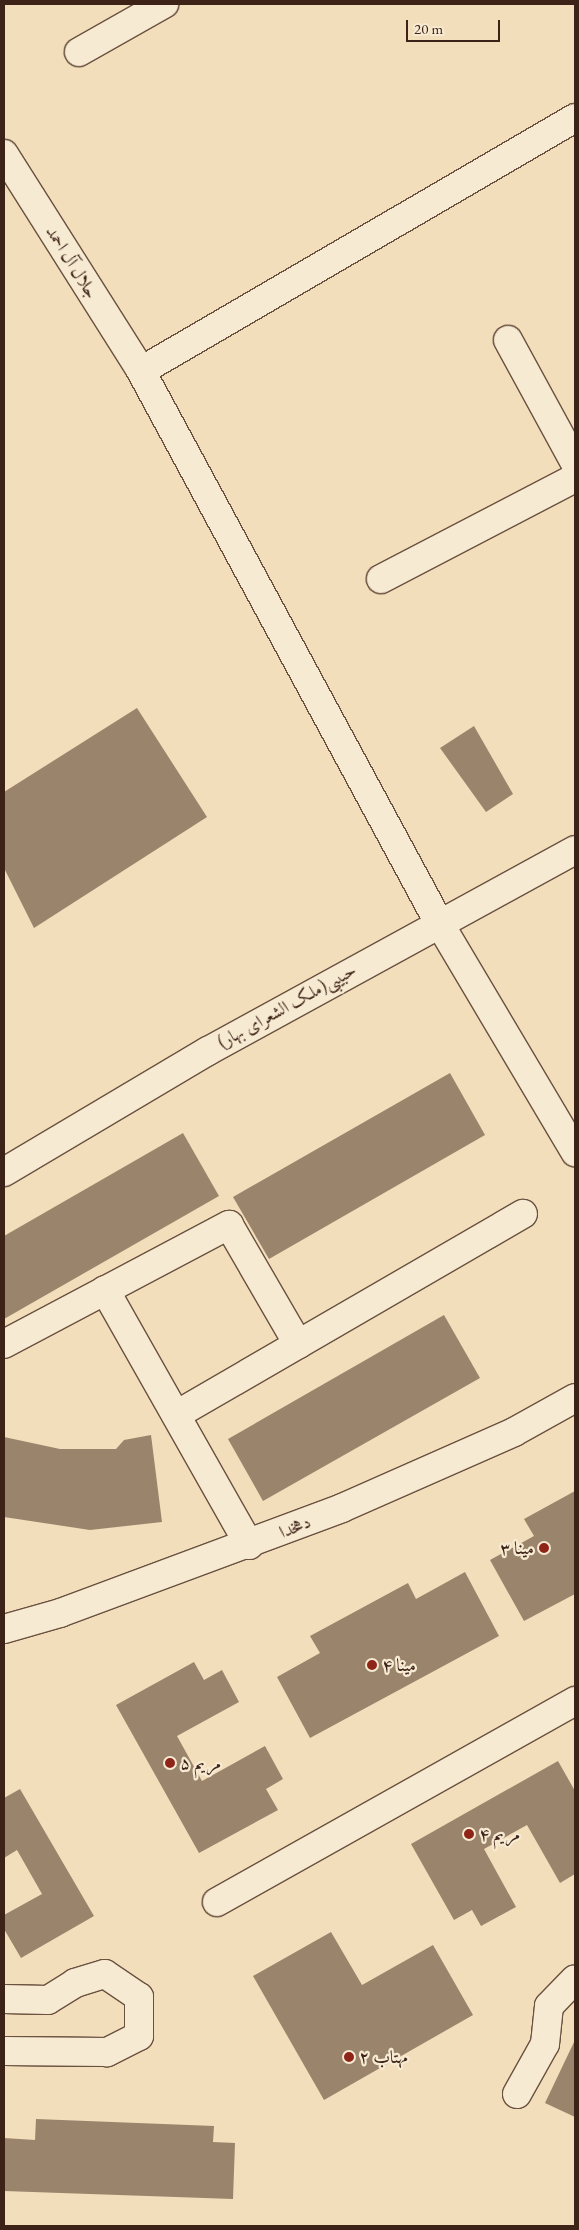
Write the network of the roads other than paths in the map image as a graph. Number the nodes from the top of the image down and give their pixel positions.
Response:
1 (164, 4) edge
2 (79, 52) dead end
3 (575, 118) edge
4 (4, 154) edge
5 (508, 340) dead end
6 (141, 371) junction
7 (575, 463) edge
8 (575, 478) edge
9 (381, 580) dead end
10 (575, 850) edge
11 (438, 921) junction
12 (575, 1152) edge
13 (4, 1172) edge
14 (523, 1214) dead end
15 (106, 1290) junction
16 (4, 1344) edge
17 (298, 1344) junction
18 (575, 1398) edge
19 (176, 1415) junction
20 (249, 1545) junction
21 (4, 1629) edge
22 (575, 1701) edge
23 (217, 1902) dead end
24 (575, 1979) edge
25 (4, 1999) edge
26 (4, 2051) edge
27 (517, 2094) dead end

1 - 2 street
3 - 6 street
4 - 6 street, جلال آل احمد
5 - 7 street
6 - 11 street, جلال آل احمد
8 - 9 street
10 - 11 street, حبیبی(ملک الشعرای بهار)
11 - 12 street, جلال آل احمد
11 - 13 street, حبیبی(ملک الشعرای بهار)
14 - 17 street
15 - 16 street
15 - 17 street
15 - 19 street
17 - 19 street
18 - 20 street, دهخدا
19 - 20 street
20 - 21 street, دهخدا
22 - 23 street
24 - 27 street
25 - 26 street

